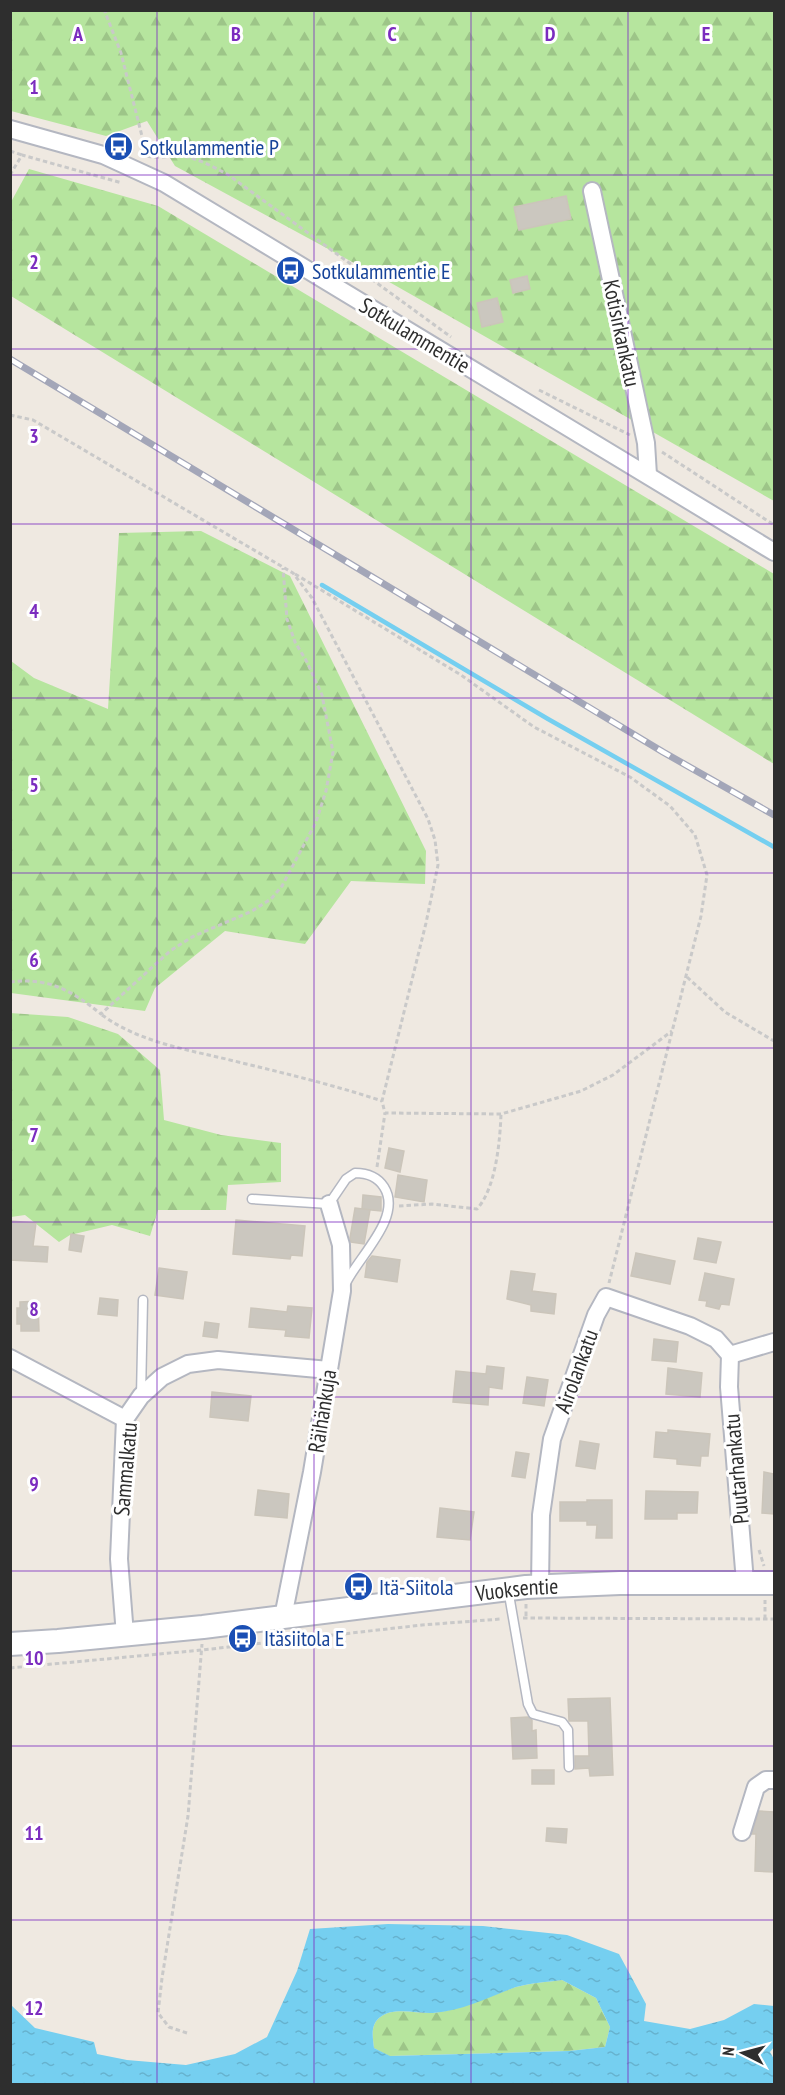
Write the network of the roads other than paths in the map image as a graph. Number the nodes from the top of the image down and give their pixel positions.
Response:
1 (10, 129) edge
2 (592, 191) dead end
3 (648, 475) junction
4 (774, 552) edge
5 (252, 1199) dead end
6 (329, 1204) junction
7 (342, 1291) junction
8 (143, 1300) dead end
9 (774, 1342) edge
10 (730, 1355) junction
11 (10, 1358) edge
12 (329, 1370) junction
13 (141, 1396) junction
14 (125, 1419) junction
15 (745, 1582) junction
16 (774, 1583) edge
17 (540, 1586) junction
18 (507, 1589) junction
19 (283, 1617) junction
20 (125, 1635) junction
21 (10, 1644) edge
22 (570, 1767) dead end
23 (774, 1780) edge
24 (742, 1832) dead end

1 - 3 street, Sotkulammentie
2 - 3 street, Kotisirkankatu
3 - 4 street, Sotkulammentie
5 - 6 lane
6 - 7 street, Räihänkuja
6 - 7 lane
7 - 12 street, Räihänkuja
8 - 13 lane
9 - 10 street
10 - 15 street, Puutarhankatu
10 - 17 street, Airolankatu
11 - 14 street
12 - 13 street, Sammalkatu
12 - 19 street, Räihänkuja
13 - 14 street, Sammalkatu
14 - 20 street, Sammalkatu
15 - 16 street, Vuoksentie
15 - 17 street, Vuoksentie
17 - 18 street, Vuoksentie
18 - 19 street, Vuoksentie
18 - 22 lane
19 - 20 street, Vuoksentie
20 - 21 street, Vuoksentie
23 - 24 street

